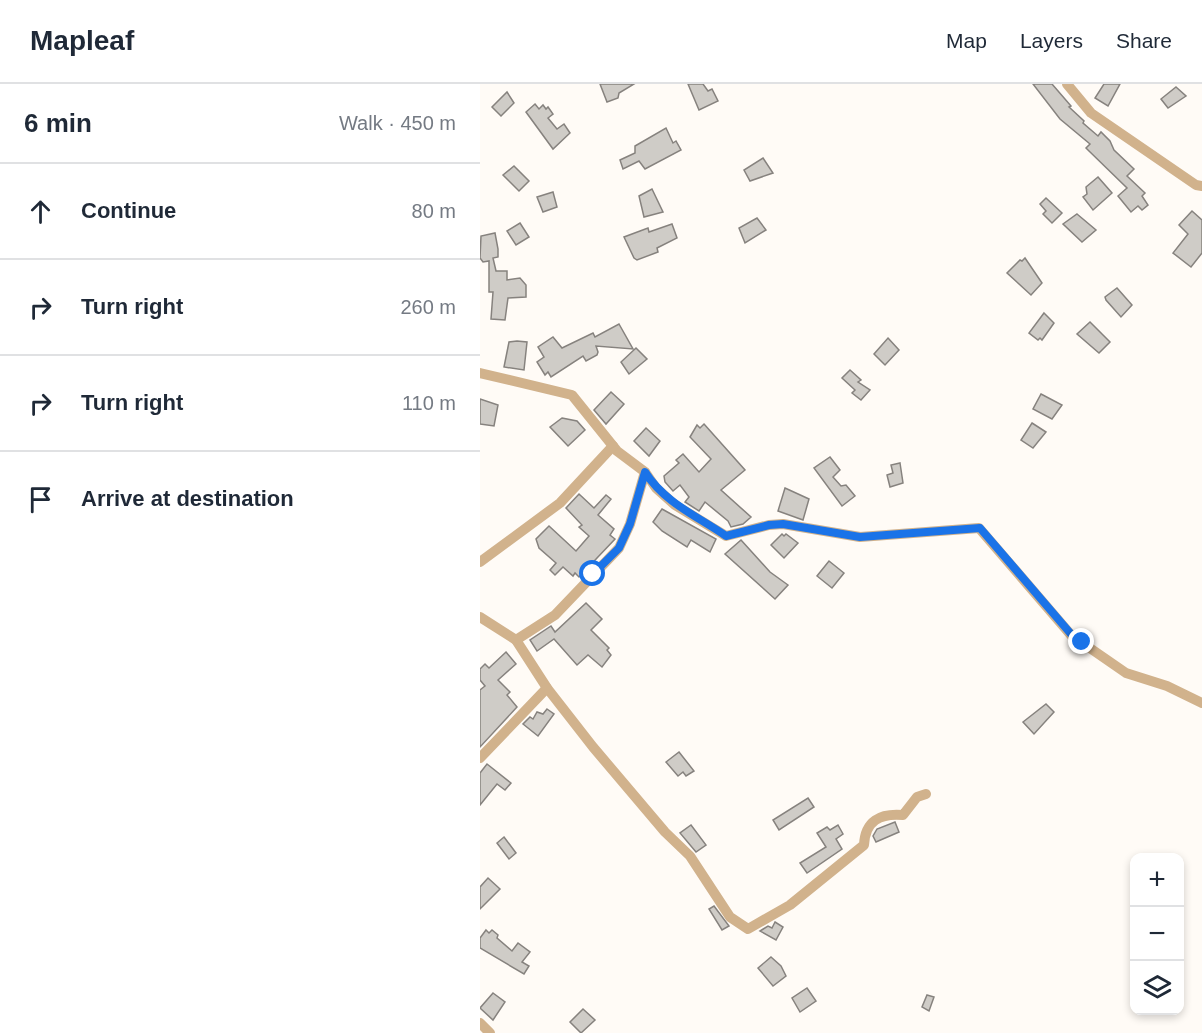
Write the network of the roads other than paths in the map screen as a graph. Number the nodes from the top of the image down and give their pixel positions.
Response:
1 (1067, 84) edge
2 (1202, 186) edge
3 (480, 373) edge
4 (613, 446) junction
5 (645, 472) junction
6 (480, 562) edge
7 (480, 616) edge
8 (516, 640) junction
9 (547, 688) junction
10 (1202, 703) edge
11 (480, 758) edge
12 (926, 794) dead end
13 (480, 1023) edge
14 (490, 1033) edge

1 - 2 street
3 - 4 street
4 - 5 street
4 - 6 street
5 - 8 street
5 - 10 street
7 - 8 street
8 - 9 street
9 - 11 street
9 - 12 street
13 - 14 street

